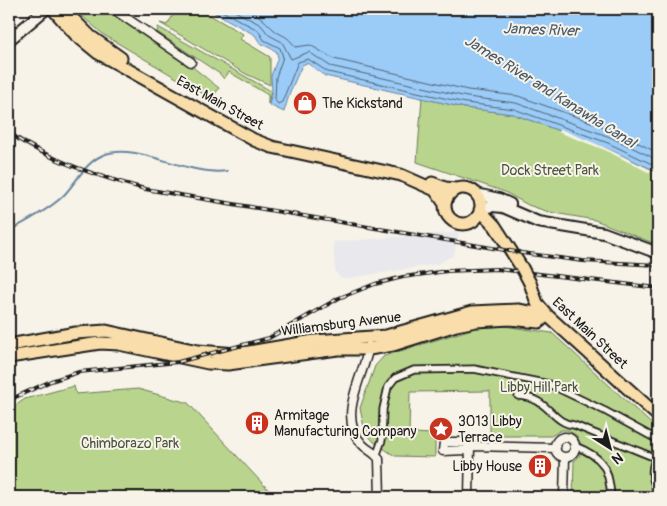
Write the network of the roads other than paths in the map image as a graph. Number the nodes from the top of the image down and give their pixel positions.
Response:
1 (46, 9) edge
2 (53, 9) edge
3 (63, 9) edge
4 (113, 9) edge
5 (9, 40) edge
6 (191, 62) dead end
7 (457, 189) junction
8 (476, 194) junction
9 (445, 204) junction
10 (480, 210) junction
11 (469, 223) junction
12 (594, 232) junction
13 (499, 235) junction
14 (658, 253) edge
15 (547, 315) junction
16 (370, 344) junction
17 (9, 346) edge
18 (9, 357) edge
19 (518, 396) dead end
20 (658, 416) edge
21 (658, 440) edge
22 (575, 446) junction
23 (556, 448) junction
24 (377, 454) junction
25 (565, 457) junction
26 (657, 458) edge
27 (658, 492) edge
28 (380, 497) edge
29 (469, 497) edge
30 (564, 497) edge
31 (611, 497) edge

1 - 5 main road
2 - 9 main road, East Main Street
3 - 7 main road, East Main Street
4 - 6 street
7 - 8 main road
7 - 9 main road
8 - 10 main road
8 - 12 main road
9 - 11 main road
10 - 11 main road
10 - 12 main road
10 - 13 main road, East Main Street
11 - 13 main road, East Main Street
12 - 14 main road
13 - 15 main road, East Main Street, bridge
15 - 16 main road, Williamsburg Avenue
15 - 20 main road, East Main Street
16 - 17 main road, Williamsburg Avenue
16 - 18 main road, Williamsburg Avenue
16 - 24 street
19 - 26 street
21 - 24 street
22 - 23 street
22 - 25 street
22 - 31 street
23 - 25 street
23 - 29 street
24 - 28 street
25 - 30 street
26 - 27 street

